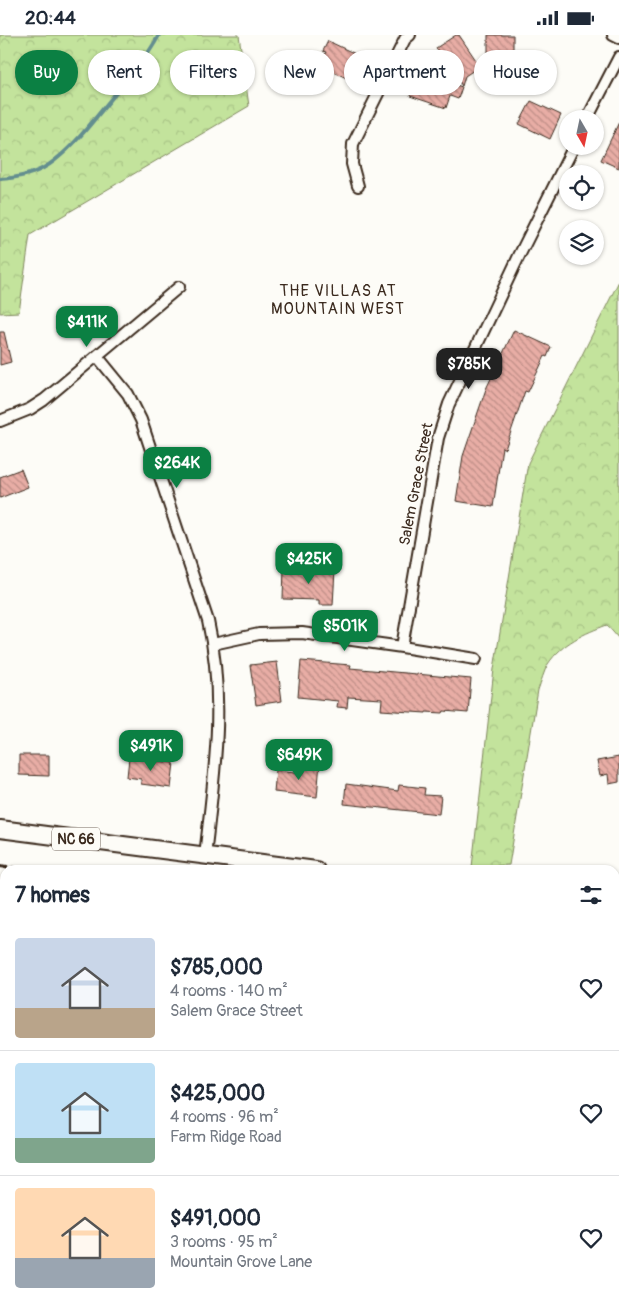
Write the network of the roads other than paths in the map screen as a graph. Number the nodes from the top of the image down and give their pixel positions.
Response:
1 (410, 35) edge
2 (613, 35) edge
3 (619, 38) edge
4 (619, 57) edge
5 (592, 110) edge
6 (570, 155) edge
7 (358, 186) dead end
8 (179, 287) dead end
9 (97, 356) junction
10 (0, 421) edge
11 (213, 644) junction
12 (402, 647) junction
13 (476, 659) dead end
14 (0, 829) edge
15 (205, 855) junction
16 (279, 865) edge

1 - 7 street
2 - 3 street
4 - 5 street
6 - 12 street, Salem Grace Street
8 - 9 street
9 - 10 street
9 - 11 street
11 - 12 street
11 - 15 street
12 - 13 street
14 - 15 main road, NC 66
15 - 16 main road, NC 66

